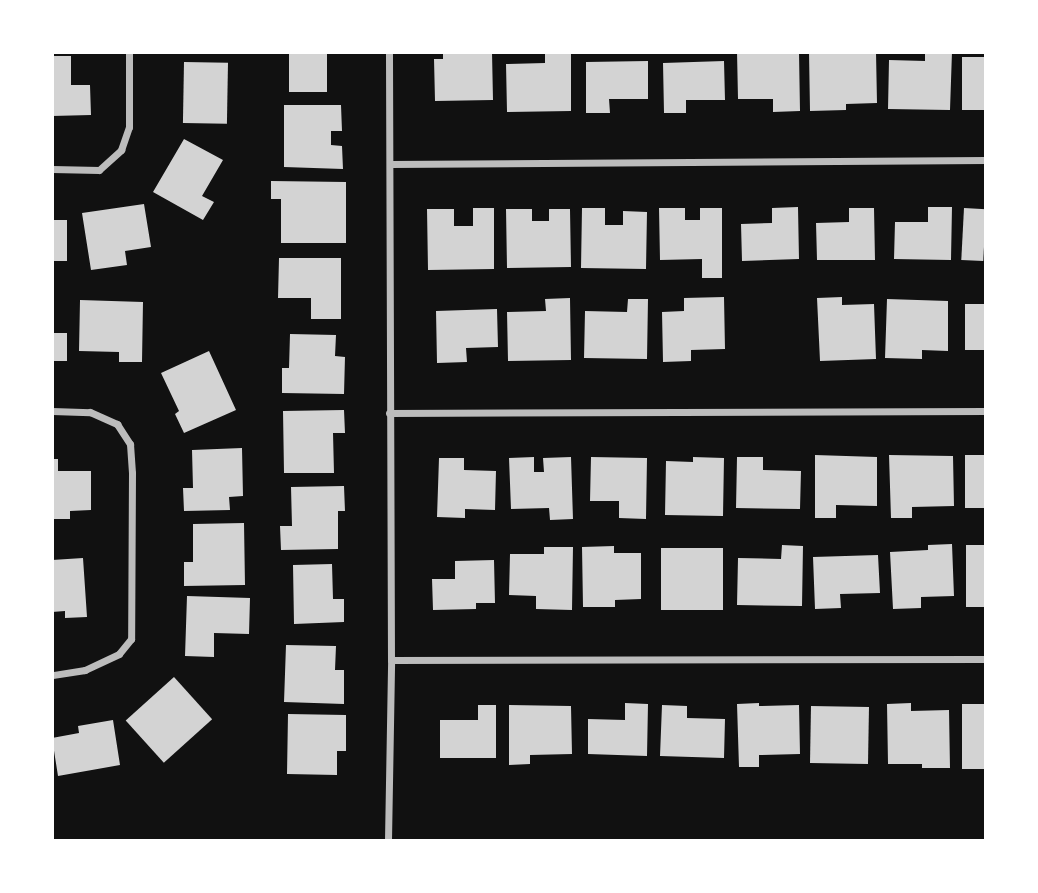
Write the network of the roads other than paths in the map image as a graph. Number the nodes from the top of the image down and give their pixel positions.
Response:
1 (130, 52) edge
2 (389, 52) edge
3 (985, 160) edge
4 (390, 164) junction
5 (52, 170) edge
6 (52, 411) edge
7 (985, 411) edge
8 (389, 412) junction
9 (985, 659) edge
10 (391, 660) junction
11 (52, 675) edge
12 (388, 841) edge

1 - 5 street
2 - 4 street
3 - 4 street
4 - 8 street
6 - 11 street
7 - 8 street
8 - 10 street
9 - 10 street
10 - 12 street

